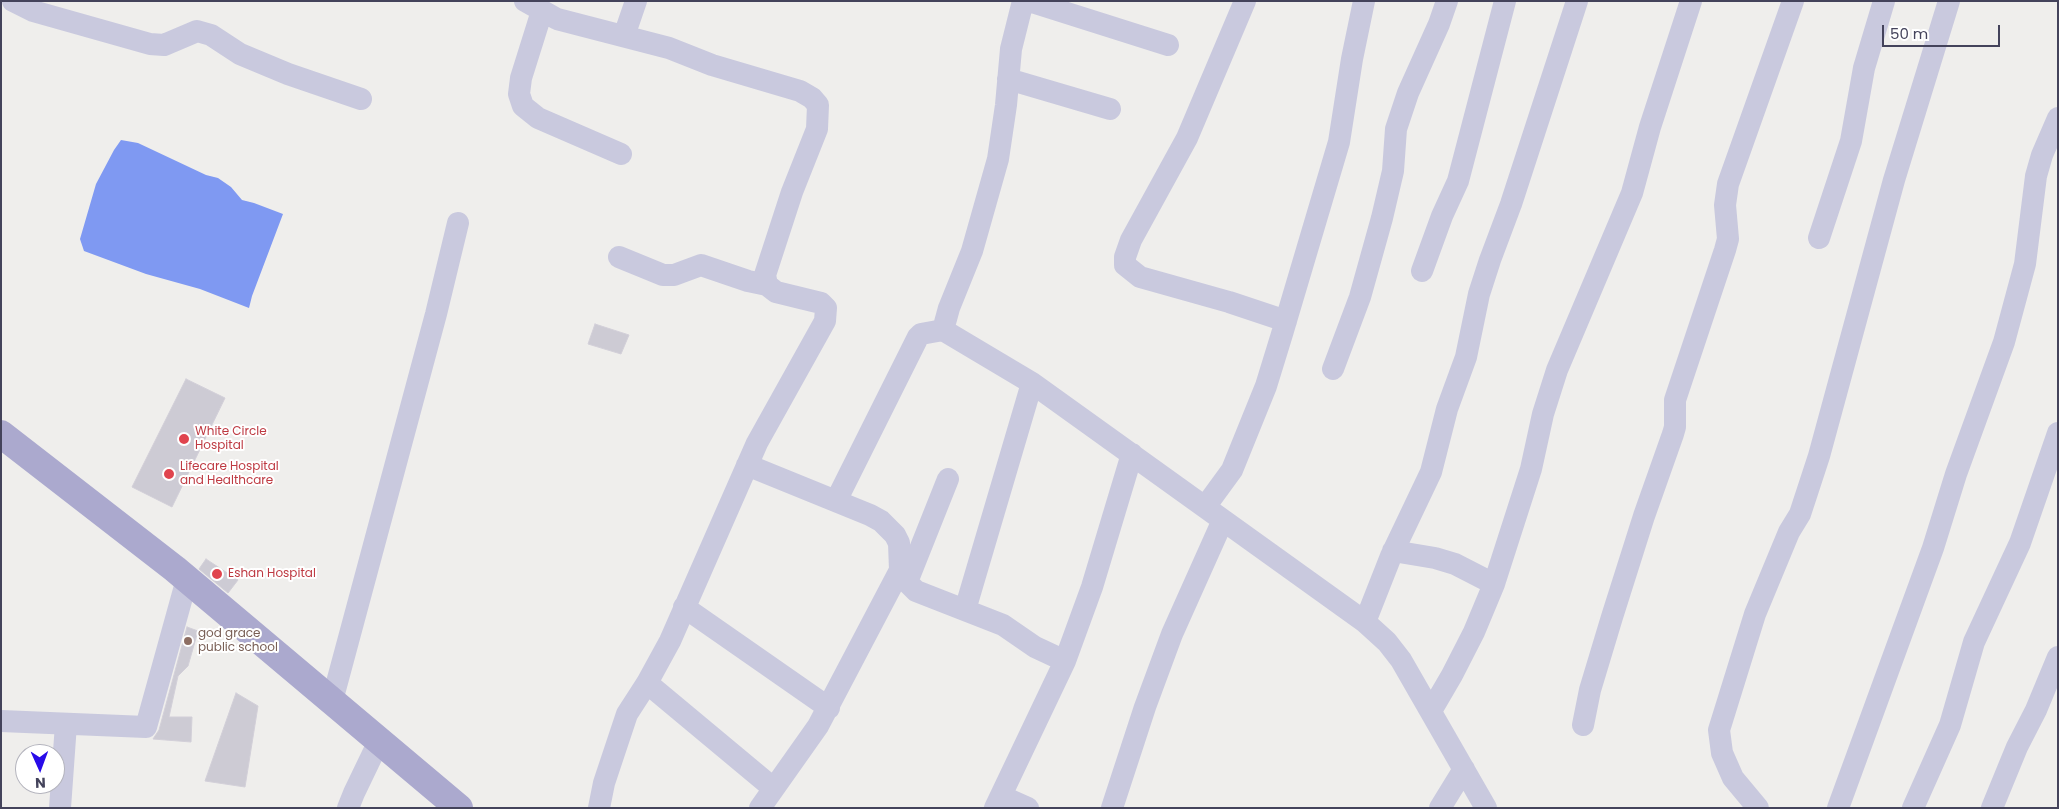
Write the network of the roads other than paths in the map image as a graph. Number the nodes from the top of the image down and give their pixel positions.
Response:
1 (13, 1) edge
2 (636, 1) edge
3 (1023, 1) edge
4 (1029, 1) edge
5 (1245, 1) edge
6 (1364, 1) edge
7 (1447, 1) edge
8 (1505, 1) edge
9 (1577, 1) edge
10 (1691, 1) edge
11 (1793, 1) edge
12 (1884, 1) edge
13 (1949, 1) edge
14 (533, 6) edge
15 (624, 36) junction
16 (1168, 46) dead end
17 (1008, 79) junction
18 (361, 99) dead end
19 (1110, 109) dead end
20 (2058, 118) edge
21 (621, 154) dead end
22 (458, 223) dead end
23 (1819, 238) dead end
24 (619, 257) dead end
25 (1422, 271) dead end
26 (767, 285) junction
27 (1286, 321) junction
28 (942, 330) junction
29 (1332, 369) dead end
30 (1032, 383) junction
31 (2058, 433) edge
32 (1, 434) edge
33 (1132, 454) junction
34 (747, 465) junction
35 (948, 479) dead end
36 (836, 501) junction
37 (1214, 513) junction
38 (1393, 551) junction
39 (904, 576) junction
40 (187, 579) junction
41 (1494, 584) junction
42 (684, 607) junction
43 (965, 610) junction
44 (1365, 622) junction
45 (2058, 657) edge
46 (1065, 661) junction
47 (647, 683) junction
48 (332, 701) junction
49 (829, 708) junction
50 (1431, 711) junction
51 (1, 721) edge
52 (66, 724) junction
53 (1583, 725) dead end
54 (380, 741) junction
55 (1464, 769) junction
56 (773, 788) junction
57 (998, 802) edge
58 (60, 808) edge
59 (348, 808) edge
60 (459, 808) edge
61 (599, 808) edge
62 (760, 808) edge
63 (1028, 808) edge
64 (1112, 808) edge
65 (1440, 808) edge
66 (1486, 808) edge
67 (1758, 808) edge
68 (1838, 808) edge
69 (1913, 808) edge
70 (1992, 808) edge

1 - 18 street
2 - 15 street
3 - 17 street
4 - 16 street
5 - 27 street
6 - 27 street
7 - 29 street
8 - 25 street
9 - 38 street
10 - 41 street
11 - 53 street
12 - 23 street
13 - 67 street
14 - 15 street
14 - 21 street
15 - 26 street
17 - 19 street
17 - 28 street
20 - 68 street
22 - 48 street
24 - 26 street
26 - 34 street
27 - 37 street
28 - 30 street
28 - 36 street
30 - 33 street
30 - 43 street
31 - 69 street
32 - 40 main road
33 - 37 street
33 - 46 street
34 - 36 street
34 - 42 street
35 - 39 street
36 - 39 street
37 - 44 street
37 - 64 street
38 - 41 street
38 - 44 street
39 - 43 street
39 - 49 street
40 - 48 main road
40 - 52 street
41 - 50 street
42 - 47 street
42 - 49 street
43 - 46 street
44 - 50 street
45 - 70 street
46 - 57 street
47 - 56 street
47 - 61 street
48 - 54 main road
49 - 56 street
50 - 55 street
51 - 52 street
52 - 58 street
54 - 59 street
54 - 60 main road
55 - 65 street
55 - 66 street
56 - 62 street
57 - 63 street

